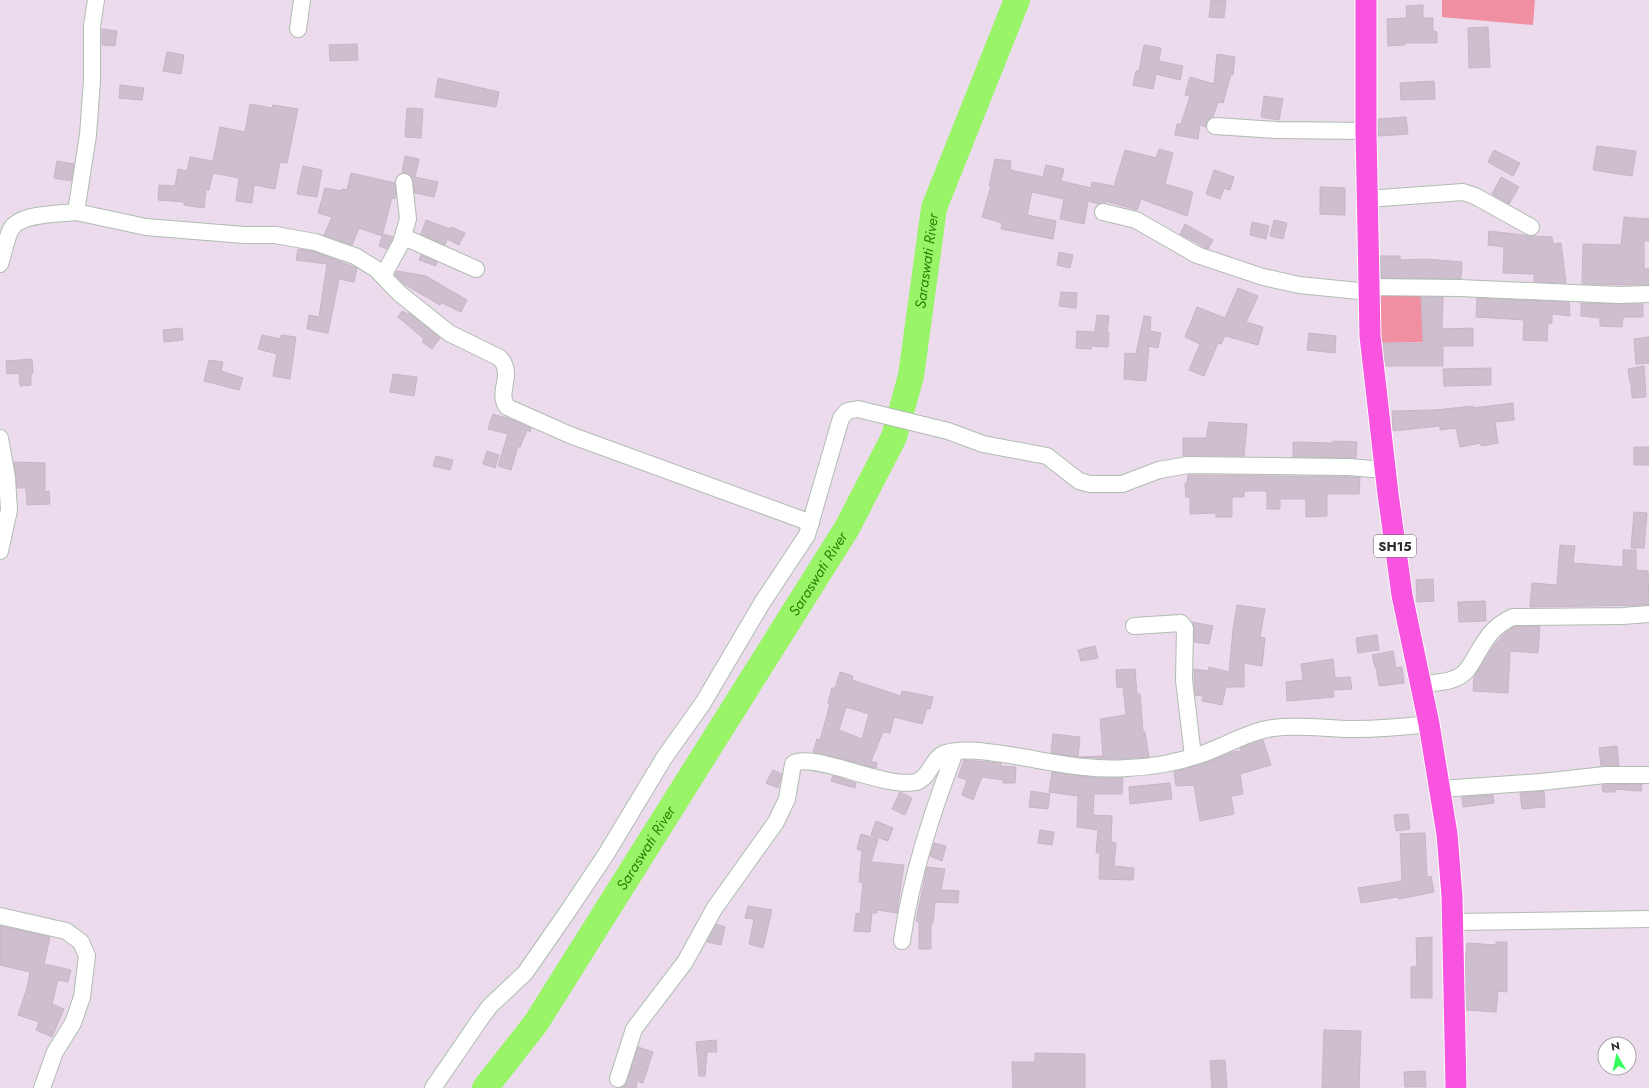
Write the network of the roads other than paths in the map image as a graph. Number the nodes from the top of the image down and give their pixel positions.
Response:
1 (96, 0) edge
2 (302, 0) edge
3 (1366, 0) edge
4 (298, 30) dead end
5 (1215, 126) dead end
6 (1366, 131) junction
7 (404, 182) dead end
8 (1367, 199) junction
9 (76, 212) junction
10 (1103, 212) dead end
11 (1531, 227) dead end
12 (404, 237) junction
13 (0, 264) edge
14 (476, 269) dead end
15 (383, 276) junction
16 (1369, 289) junction
17 (1649, 294) edge
18 (0, 438) edge
19 (1385, 470) junction
20 (811, 523) junction
21 (0, 551) edge
22 (1649, 614) edge
23 (1134, 626) dead end
24 (1420, 684) junction
25 (1429, 724) junction
26 (955, 752) junction
27 (1193, 756) junction
28 (1649, 775) edge
29 (1440, 789) junction
30 (0, 916) edge
31 (1649, 919) edge
32 (1453, 922) junction
33 (902, 941) dead end
34 (618, 1079) dead end
35 (42, 1088) edge
36 (433, 1088) edge
37 (1456, 1088) edge

1 - 9 street
2 - 4 street
3 - 6 main road, SH15
5 - 6 street
6 - 8 main road, SH15
7 - 12 street
8 - 11 street
8 - 16 main road, SH15
9 - 13 street
9 - 15 street
10 - 16 street
12 - 14 street
12 - 15 street
15 - 20 street
16 - 17 street
16 - 19 main road, SH15
18 - 21 street
19 - 20 street
19 - 24 main road, SH15
20 - 36 street
22 - 24 street
23 - 27 street
24 - 25 main road, SH15
25 - 27 street
25 - 29 main road, SH15
26 - 27 street
26 - 33 street
26 - 34 street
28 - 29 street
29 - 32 main road, SH15
30 - 35 street
31 - 32 street
32 - 37 main road, SH15

